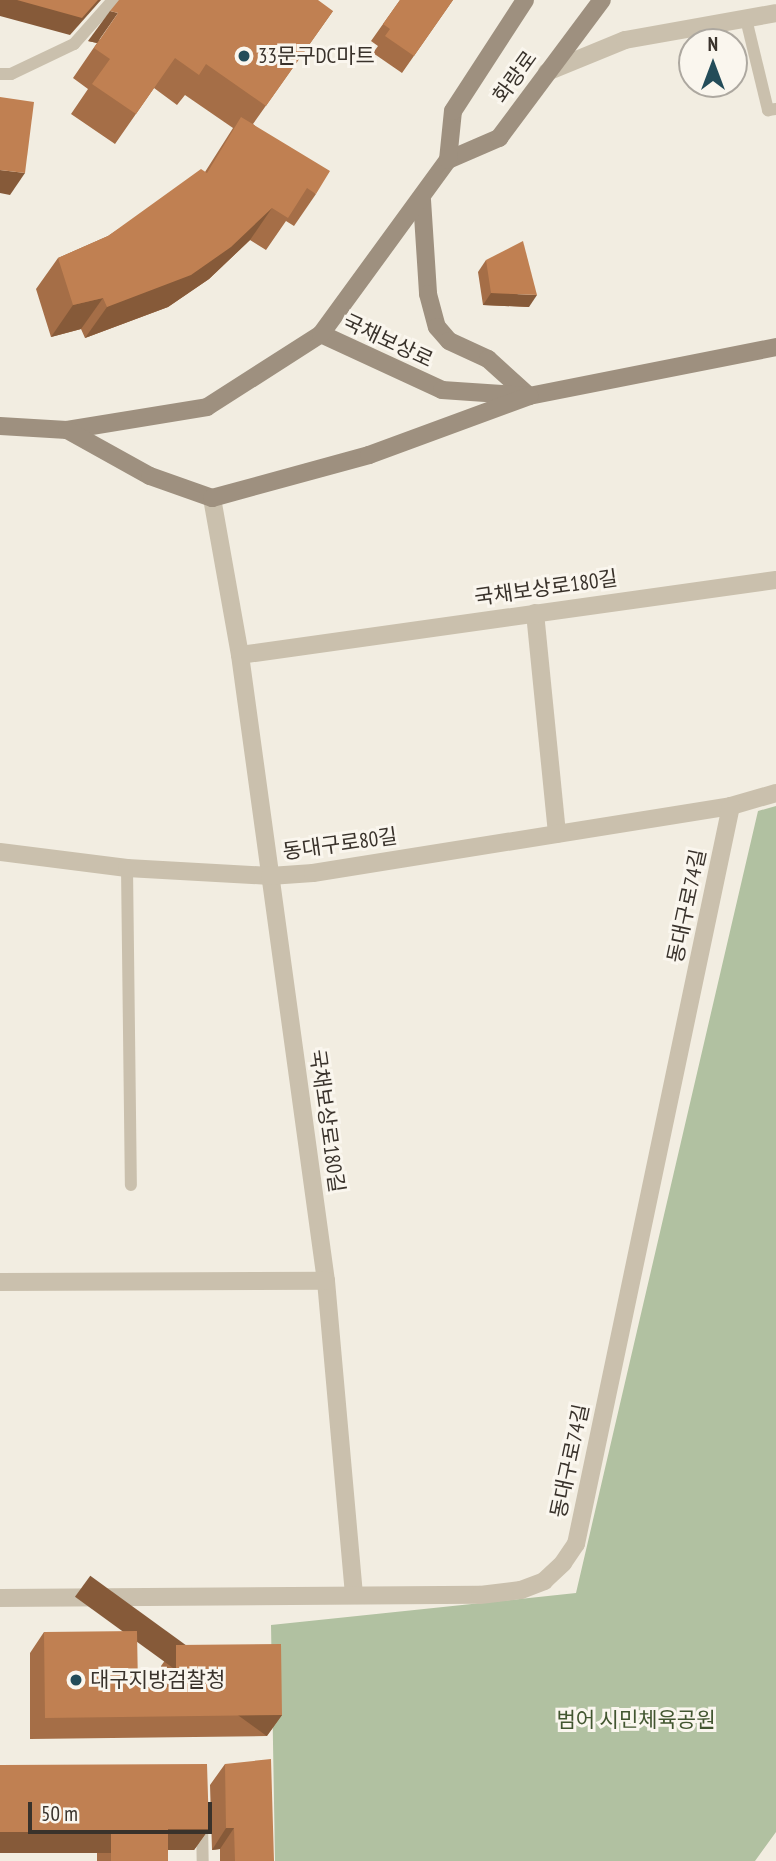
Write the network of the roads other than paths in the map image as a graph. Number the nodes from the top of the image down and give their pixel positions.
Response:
1 (113, 0) edge
2 (525, 0) edge
3 (602, 0) edge
4 (776, 13) edge
5 (746, 19) junction
6 (547, 72) junction
7 (0, 74) edge
8 (776, 109) edge
9 (448, 160) junction
10 (422, 200) junction
11 (321, 334) junction
12 (776, 347) edge
13 (529, 396) junction
14 (0, 426) edge
15 (66, 430) junction
16 (212, 498) junction
17 (776, 580) edge
18 (535, 612) junction
19 (240, 656) junction
20 (776, 793) edge
21 (731, 806) junction
22 (557, 834) junction
23 (0, 852) edge
24 (127, 868) junction
25 (270, 876) junction
26 (131, 1185) dead end
27 (326, 1281) junction
28 (0, 1282) edge
29 (354, 1594) junction
30 (0, 1598) edge
31 (202, 1807) edge
32 (202, 1861) edge

1 - 7 lane
2 - 9 main road, 화랑로
3 - 6 main road, 화랑로
4 - 5 street
5 - 6 street
5 - 8 lane
6 - 9 main road, 화랑로
9 - 10 main road, 화랑로
10 - 11 main road, 화랑로
10 - 13 main road
11 - 13 main road, 국채보상로
11 - 15 main road, 국채보상로
12 - 13 main road, 국채보상로
13 - 16 main road
14 - 15 main road, 국채보상로
15 - 16 main road
16 - 19 street, 국채보상로180길
17 - 18 street, 국채보상로180길
18 - 19 street, 국채보상로180길
18 - 22 street
19 - 25 street, 국채보상로180길
20 - 21 street, 동대구로80길
21 - 22 street, 동대구로80길
21 - 29 street, 동대구로74길
22 - 25 street, 동대구로80길
23 - 24 street, 동대구로80길
24 - 25 street, 동대구로80길
24 - 26 lane
25 - 27 street, 국채보상로180길
27 - 28 street
27 - 29 street, 국채보상로180길
29 - 30 street, 동대구로74길
31 - 32 lane

